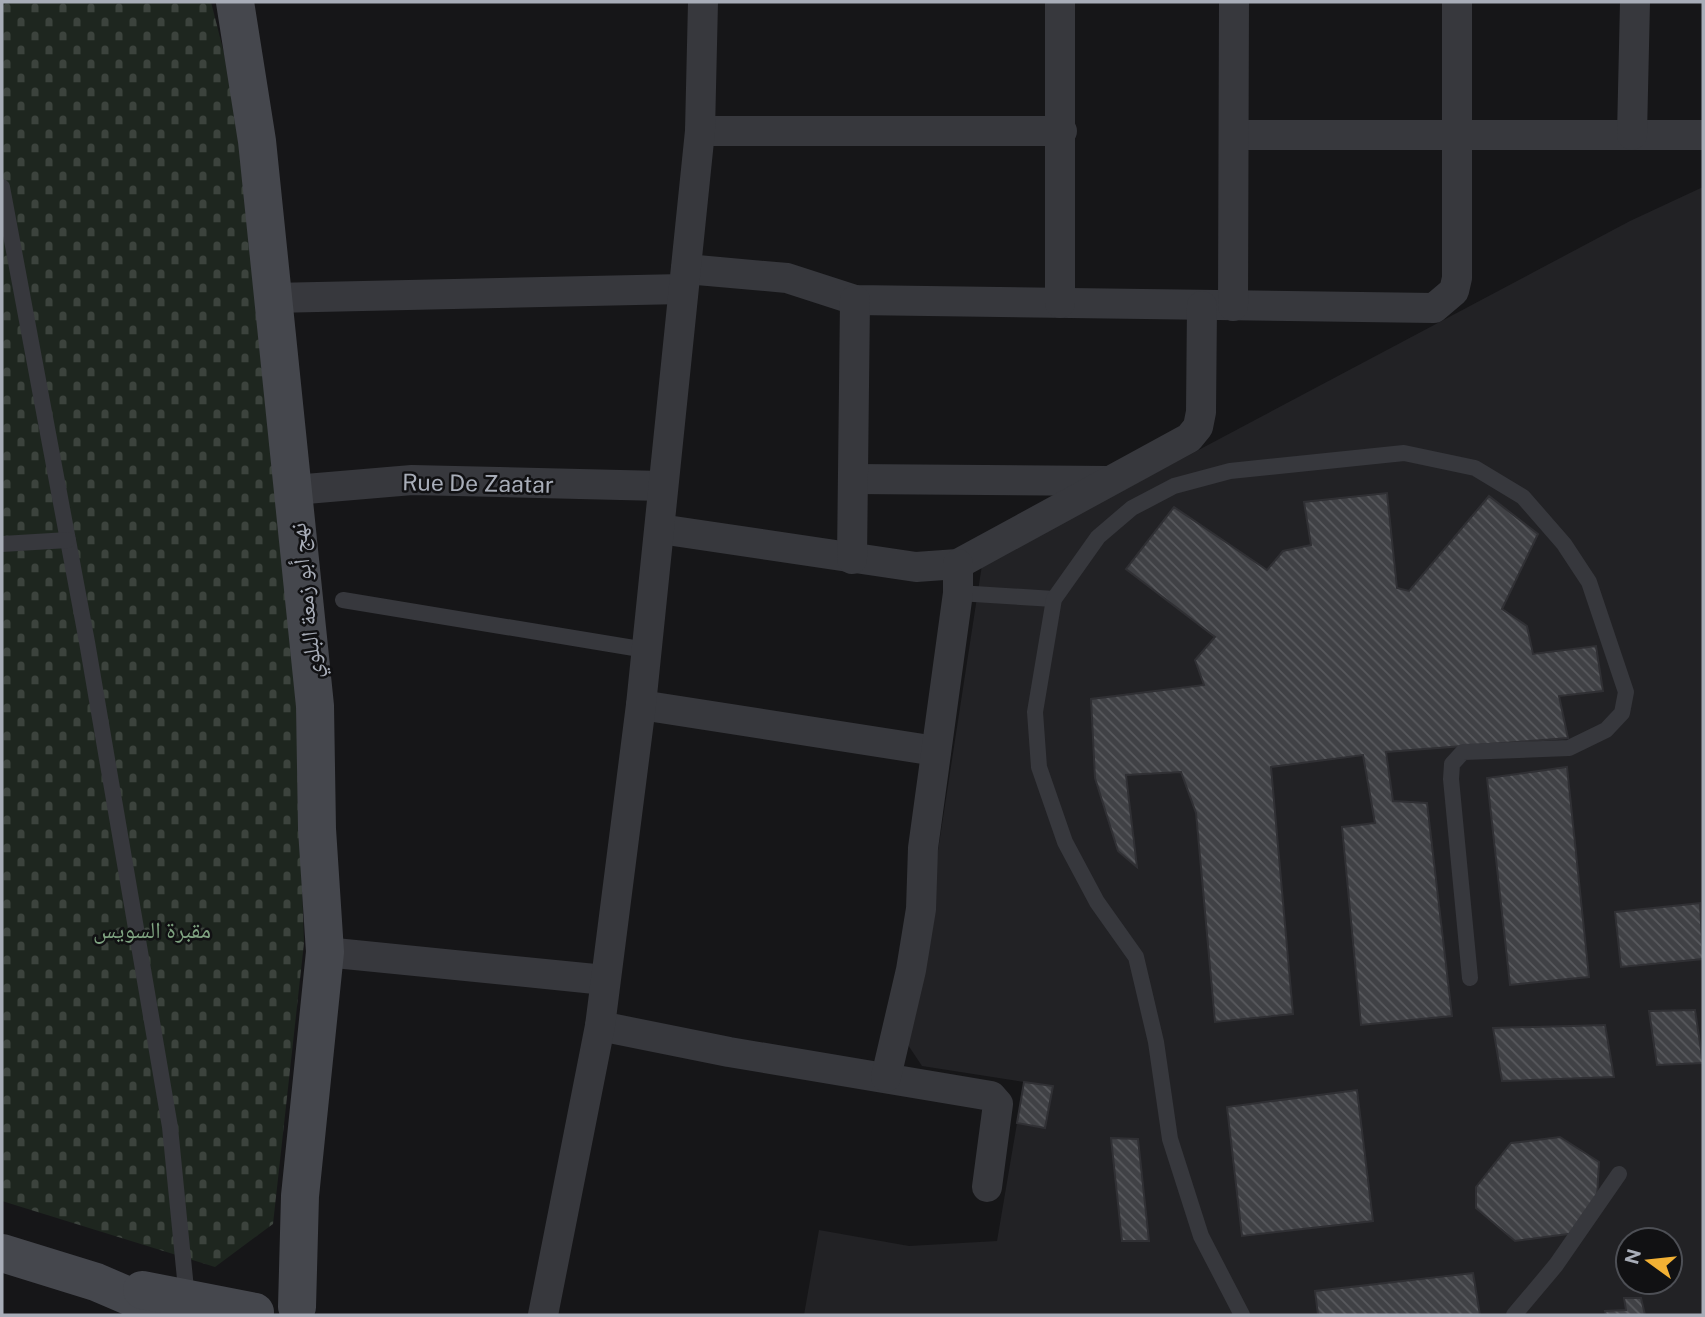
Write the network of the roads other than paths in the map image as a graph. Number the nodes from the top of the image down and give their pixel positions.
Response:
1 (703, 2) edge
2 (1060, 2) edge
3 (1234, 2) edge
4 (1457, 2) edge
5 (1635, 2) edge
6 (234, 4) edge
7 (700, 131) junction
8 (1062, 131) junction
9 (1457, 134) junction
10 (1234, 135) junction
11 (1632, 135) junction
12 (1703, 135) edge
13 (2, 187) edge
14 (684, 279) junction
15 (272, 298) junction
16 (855, 300) junction
17 (1060, 303) junction
18 (1202, 306) junction
19 (1233, 306) junction
20 (853, 479) junction
21 (1110, 481) junction
22 (662, 486) junction
23 (294, 490) junction
24 (660, 529) junction
25 (68, 540) junction
26 (2, 544) edge
27 (852, 559) junction
28 (958, 578) junction
29 (1055, 599) junction
30 (343, 600) dead end
31 (646, 650) junction
32 (640, 705) junction
33 (936, 751) junction
34 (324, 952) junction
35 (1470, 978) dead end
36 (605, 979) junction
37 (600, 1026) junction
38 (886, 1077) junction
39 (1619, 1174) dead end
40 (987, 1187) dead end
41 (2, 1253) edge
42 (180, 1307) edge
43 (275, 1311) edge
44 (543, 1315) edge
45 (1242, 1315) edge
46 (1514, 1315) edge

1 - 7 street
2 - 8 street
3 - 10 street
4 - 9 street
5 - 11 street
6 - 15 main road, نهج أبو زمعة البلوي
7 - 8 street
7 - 14 street
8 - 17 street
9 - 10 street
9 - 11 street
9 - 19 street
10 - 19 street
11 - 12 street
13 - 25 lane
14 - 15 street
14 - 16 street
14 - 22 street
15 - 23 main road, نهج أبو زمعة البلوي
16 - 17 street
16 - 20 street
17 - 18 street
18 - 19 street
18 - 21 street
20 - 21 street
20 - 27 street
21 - 28 street
22 - 23 street, Rue De Zaatar
22 - 24 street
23 - 34 main road, نهج أبو زمعة البلوي
24 - 27 street
24 - 31 street
25 - 26 lane
25 - 42 lane
27 - 28 street
28 - 29 lane
28 - 33 street
29 - 35 lane
29 - 45 lane
30 - 31 lane
31 - 32 street
32 - 33 street
32 - 36 street
33 - 38 street
34 - 36 street
34 - 43 main road, نهج أبو زمعة البلوي
36 - 37 street
37 - 38 street
37 - 44 street
38 - 40 street
39 - 46 lane
41 - 42 main road
42 - 43 main road

